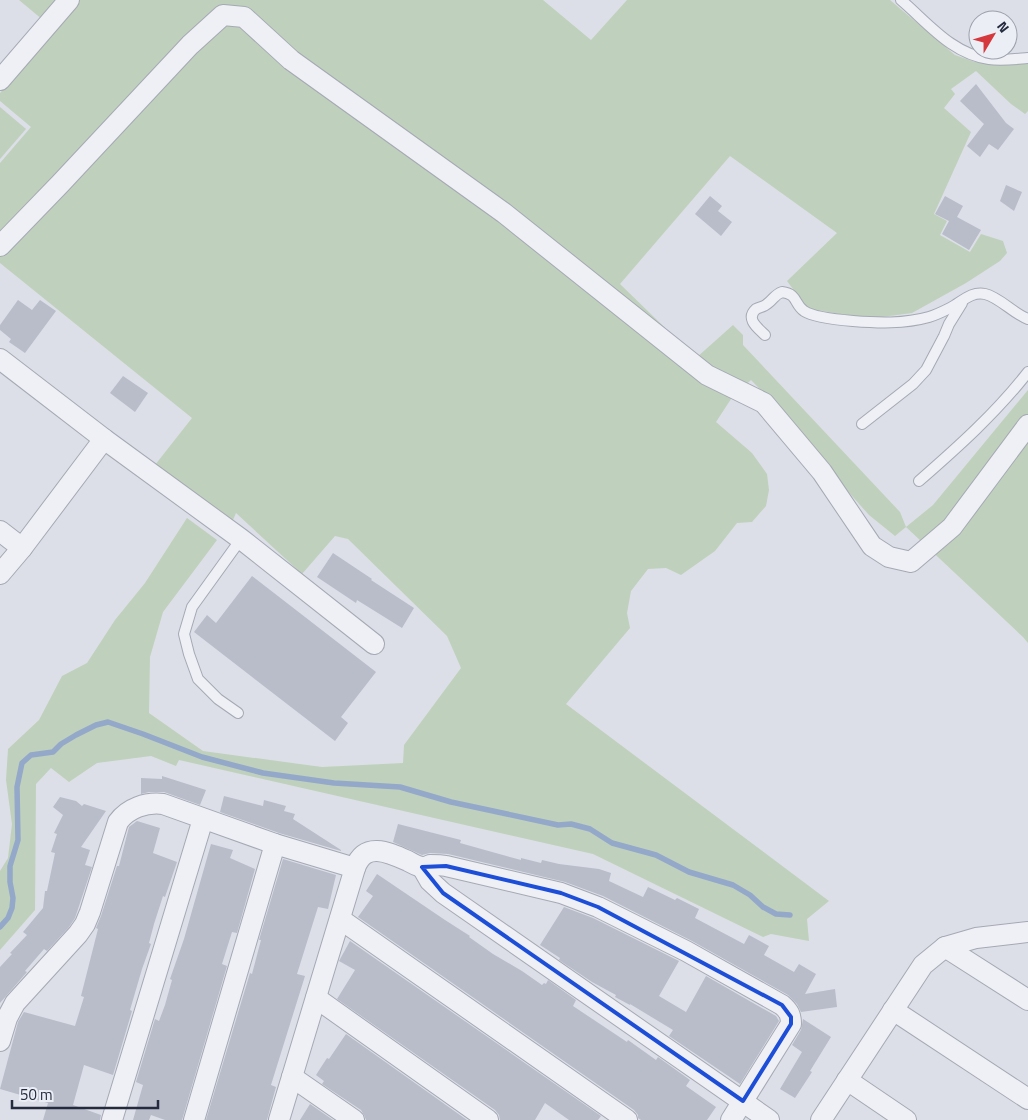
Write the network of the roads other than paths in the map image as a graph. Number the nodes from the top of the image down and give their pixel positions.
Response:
1 (69, 0) edge
2 (901, 0) edge
3 (1028, 58) edge
4 (0, 80) edge
5 (0, 246) edge
6 (968, 296) junction
7 (1028, 319) edge
8 (766, 335) dead end
9 (0, 359) edge
10 (1028, 372) edge
11 (862, 424) dead end
12 (1028, 425) edge
13 (104, 439) junction
14 (919, 481) dead end
15 (0, 531) edge
16 (241, 539) junction
17 (22, 548) junction
18 (0, 574) edge
19 (374, 644) dead end
20 (238, 713) dead end
21 (203, 819) junction
22 (275, 844) junction
23 (355, 868) junction
24 (422, 868) junction
25 (340, 919) junction
26 (1028, 932) edge
27 (945, 947) junction
28 (316, 998) junction
29 (1028, 1000) edge
30 (893, 1010) junction
31 (0, 1041) edge
32 (292, 1077) junction
33 (847, 1080) junction
34 (1028, 1098) edge
35 (743, 1101) junction
36 (112, 1120) edge
37 (194, 1120) edge
38 (279, 1120) edge
39 (354, 1120) edge
40 (488, 1120) edge
41 (626, 1120) edge
42 (731, 1120) edge
43 (769, 1120) edge
44 (821, 1120) edge
45 (906, 1120) edge

1 - 4 street
2 - 3 lane
5 - 12 street
6 - 7 lane
6 - 8 lane
6 - 11 lane
9 - 13 street
10 - 14 lane
13 - 16 street
13 - 17 street
15 - 17 street
16 - 19 street
16 - 20 lane
17 - 18 street
21 - 22 street
21 - 31 street
21 - 36 street
22 - 23 street
22 - 37 street
23 - 24 street
23 - 25 street
24 - 35 street
24 - 35 street
25 - 28 street
25 - 41 street
26 - 27 street
27 - 29 street
27 - 30 street
28 - 32 street
28 - 40 street
30 - 33 street
30 - 34 street
32 - 38 street
32 - 39 street
33 - 44 street
33 - 45 street
35 - 42 street
35 - 43 street

